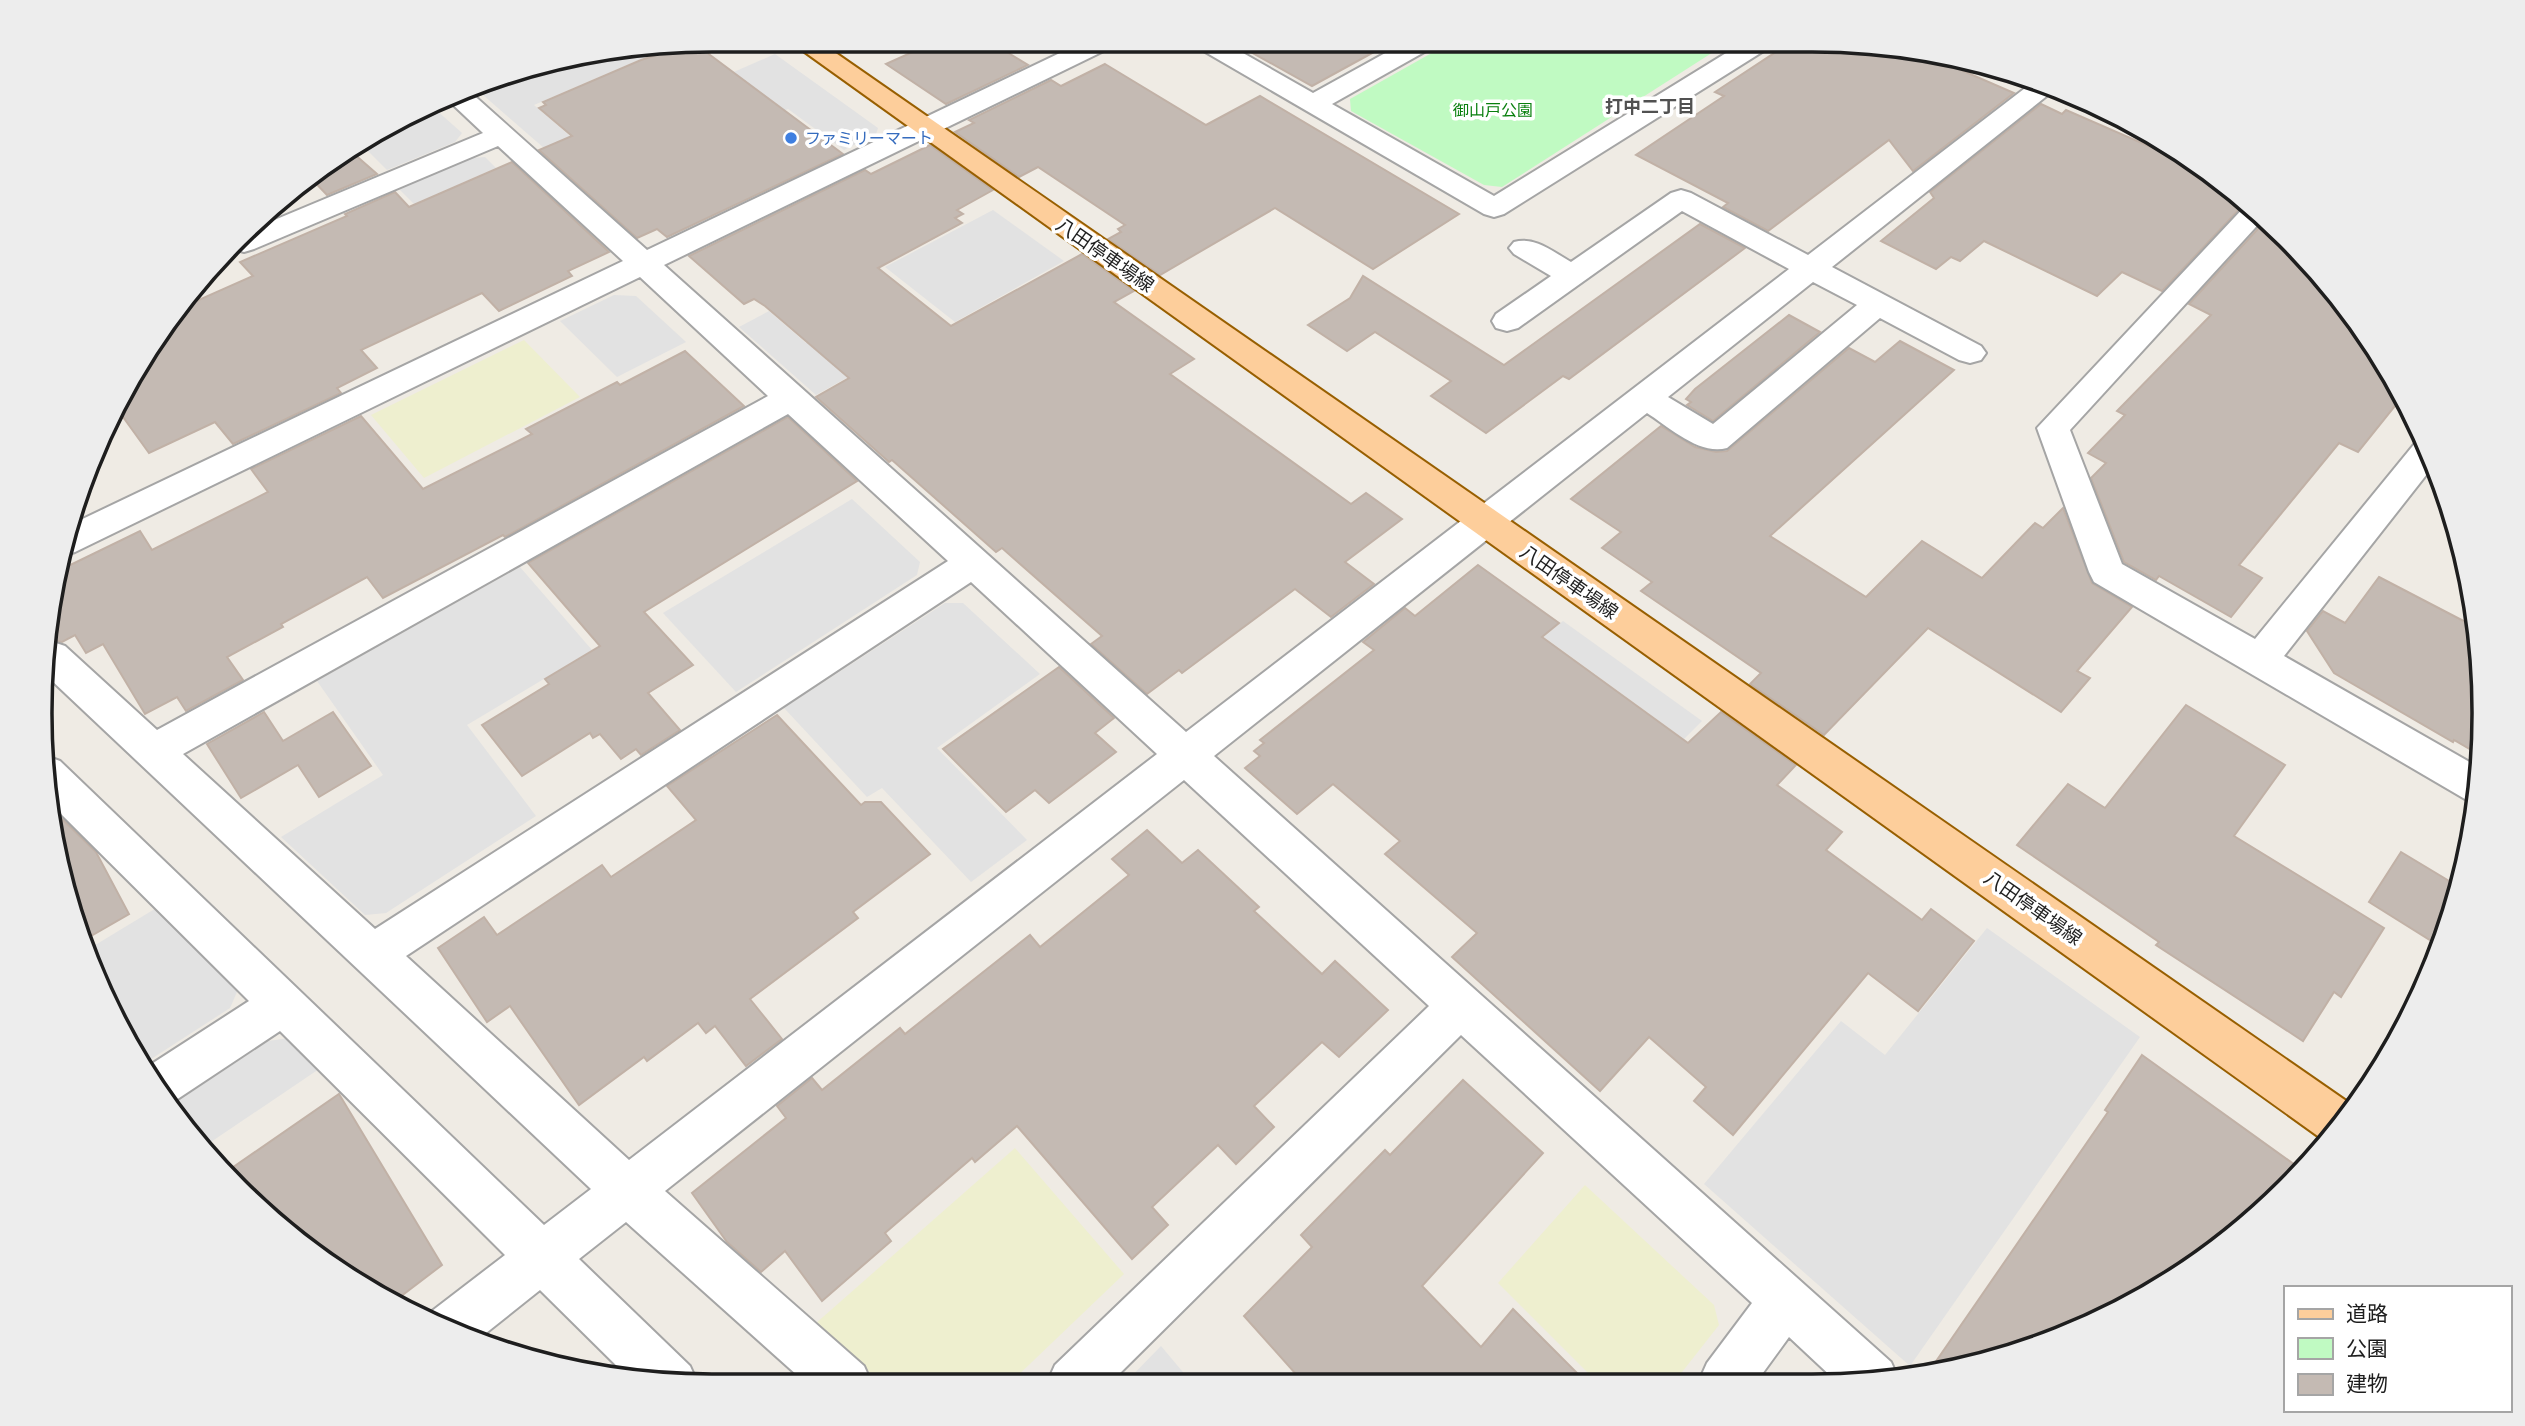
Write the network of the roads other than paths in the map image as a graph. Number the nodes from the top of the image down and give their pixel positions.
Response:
1 (817, 52) edge
2 (1082, 52) edge
3 (1223, 52) edge
4 (1406, 52) edge
5 (1743, 52) edge
6 (2036, 92) edge
7 (465, 101) edge
8 (1313, 104) junction
9 (923, 127) junction
10 (501, 135) junction
11 (2249, 218) edge
12 (253, 239) edge
13 (1524, 248) dead end
14 (642, 263) junction
15 (1812, 268) junction
16 (1572, 275) junction
17 (1878, 304) junction
18 (1507, 321) dead end
19 (1970, 353) dead end
20 (790, 398) junction
21 (1646, 398) junction
22 (2421, 458) edge
23 (1486, 523) junction
24 (77, 536) edge
25 (973, 563) junction
26 (2260, 660) junction
27 (55, 661) edge
28 (154, 751) junction
29 (1185, 756) junction
30 (2469, 782) edge
31 (57, 793) edge
32 (373, 954) junction
33 (283, 1004) junction
34 (1460, 1006) junction
35 (165, 1082) edge
36 (2333, 1119) edge
37 (627, 1190) junction
38 (541, 1256) junction
39 (1785, 1300) junction
40 (458, 1322) edge
41 (659, 1371) edge
42 (1863, 1371) edge
43 (835, 1374) edge
44 (1082, 1374) edge
45 (1730, 1374) edge

1 - 9 main road, 八田停車場線
2 - 9 street
3 - 8 street
4 - 8 street
5 - 8 street
6 - 15 street
7 - 10 street
9 - 14 street
9 - 23 main road, 八田停車場線
10 - 12 street
10 - 14 street
11 - 26 street
13 - 16 street
14 - 20 street
14 - 24 street
15 - 16 street
15 - 17 street
15 - 21 street
16 - 18 street
17 - 19 street
17 - 21 street
20 - 25 street
20 - 28 street
21 - 23 street
22 - 26 street
23 - 29 street
23 - 36 main road, 八田停車場線
25 - 29 street
25 - 32 street
26 - 30 street
27 - 28 street
28 - 32 street
29 - 34 street
29 - 37 street
31 - 33 street
32 - 37 street
33 - 35 street
33 - 38 street
34 - 39 street
34 - 44 street
37 - 38 street
37 - 43 street
38 - 40 street
38 - 41 street
39 - 42 street
39 - 45 street

